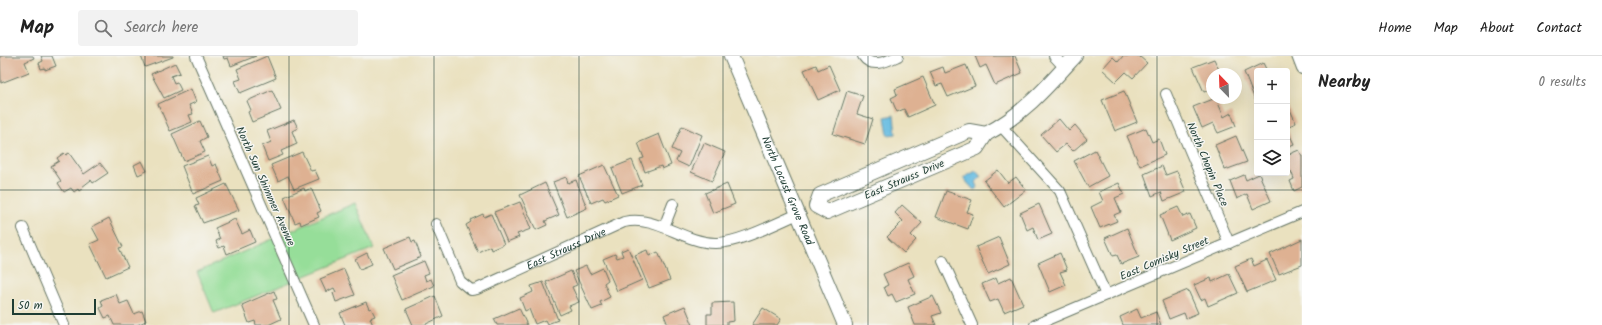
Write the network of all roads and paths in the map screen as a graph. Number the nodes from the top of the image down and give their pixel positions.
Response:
1 (196, 56) edge
2 (731, 56) edge
3 (898, 56) edge
4 (1054, 56) edge
5 (1075, 56) edge
6 (1297, 56) edge
7 (867, 59) edge
8 (1064, 68) junction
9 (1302, 69) edge
10 (1166, 94) dead end
11 (1001, 126) junction
12 (986, 134) junction
13 (672, 204) dead end
14 (816, 206) junction
15 (1302, 212) edge
16 (798, 214) junction
17 (436, 224) dead end
18 (664, 227) junction
19 (23, 228) dead end
20 (1229, 243) junction
21 (943, 261) dead end
22 (1106, 295) junction
23 (64, 325) edge
24 (314, 325) edge
25 (845, 325) edge
26 (972, 325) edge
27 (1035, 325) edge

1 - 24 street, North Sun Shimmer Avenue
2 - 16 street, North Locust Grove Road
3 - 7 street
4 - 8 street
5 - 8 street, East Strauss Drive
6 - 9 street
8 - 11 street, East Strauss Drive
10 - 20 street, North Chopin Place
11 - 12 street, East Strauss Drive
11 - 22 street
12 - 14 street, East Strauss Drive
12 - 14 street, East Strauss Drive
13 - 18 street
14 - 16 street, East Strauss Drive
15 - 20 street, East Comisky Street
16 - 18 street, East Strauss Drive
16 - 25 street, North Locust Grove Road
17 - 18 street, East Strauss Drive
19 - 23 street
20 - 22 street, East Comisky Street
21 - 26 street
22 - 27 street, East Comisky Street

